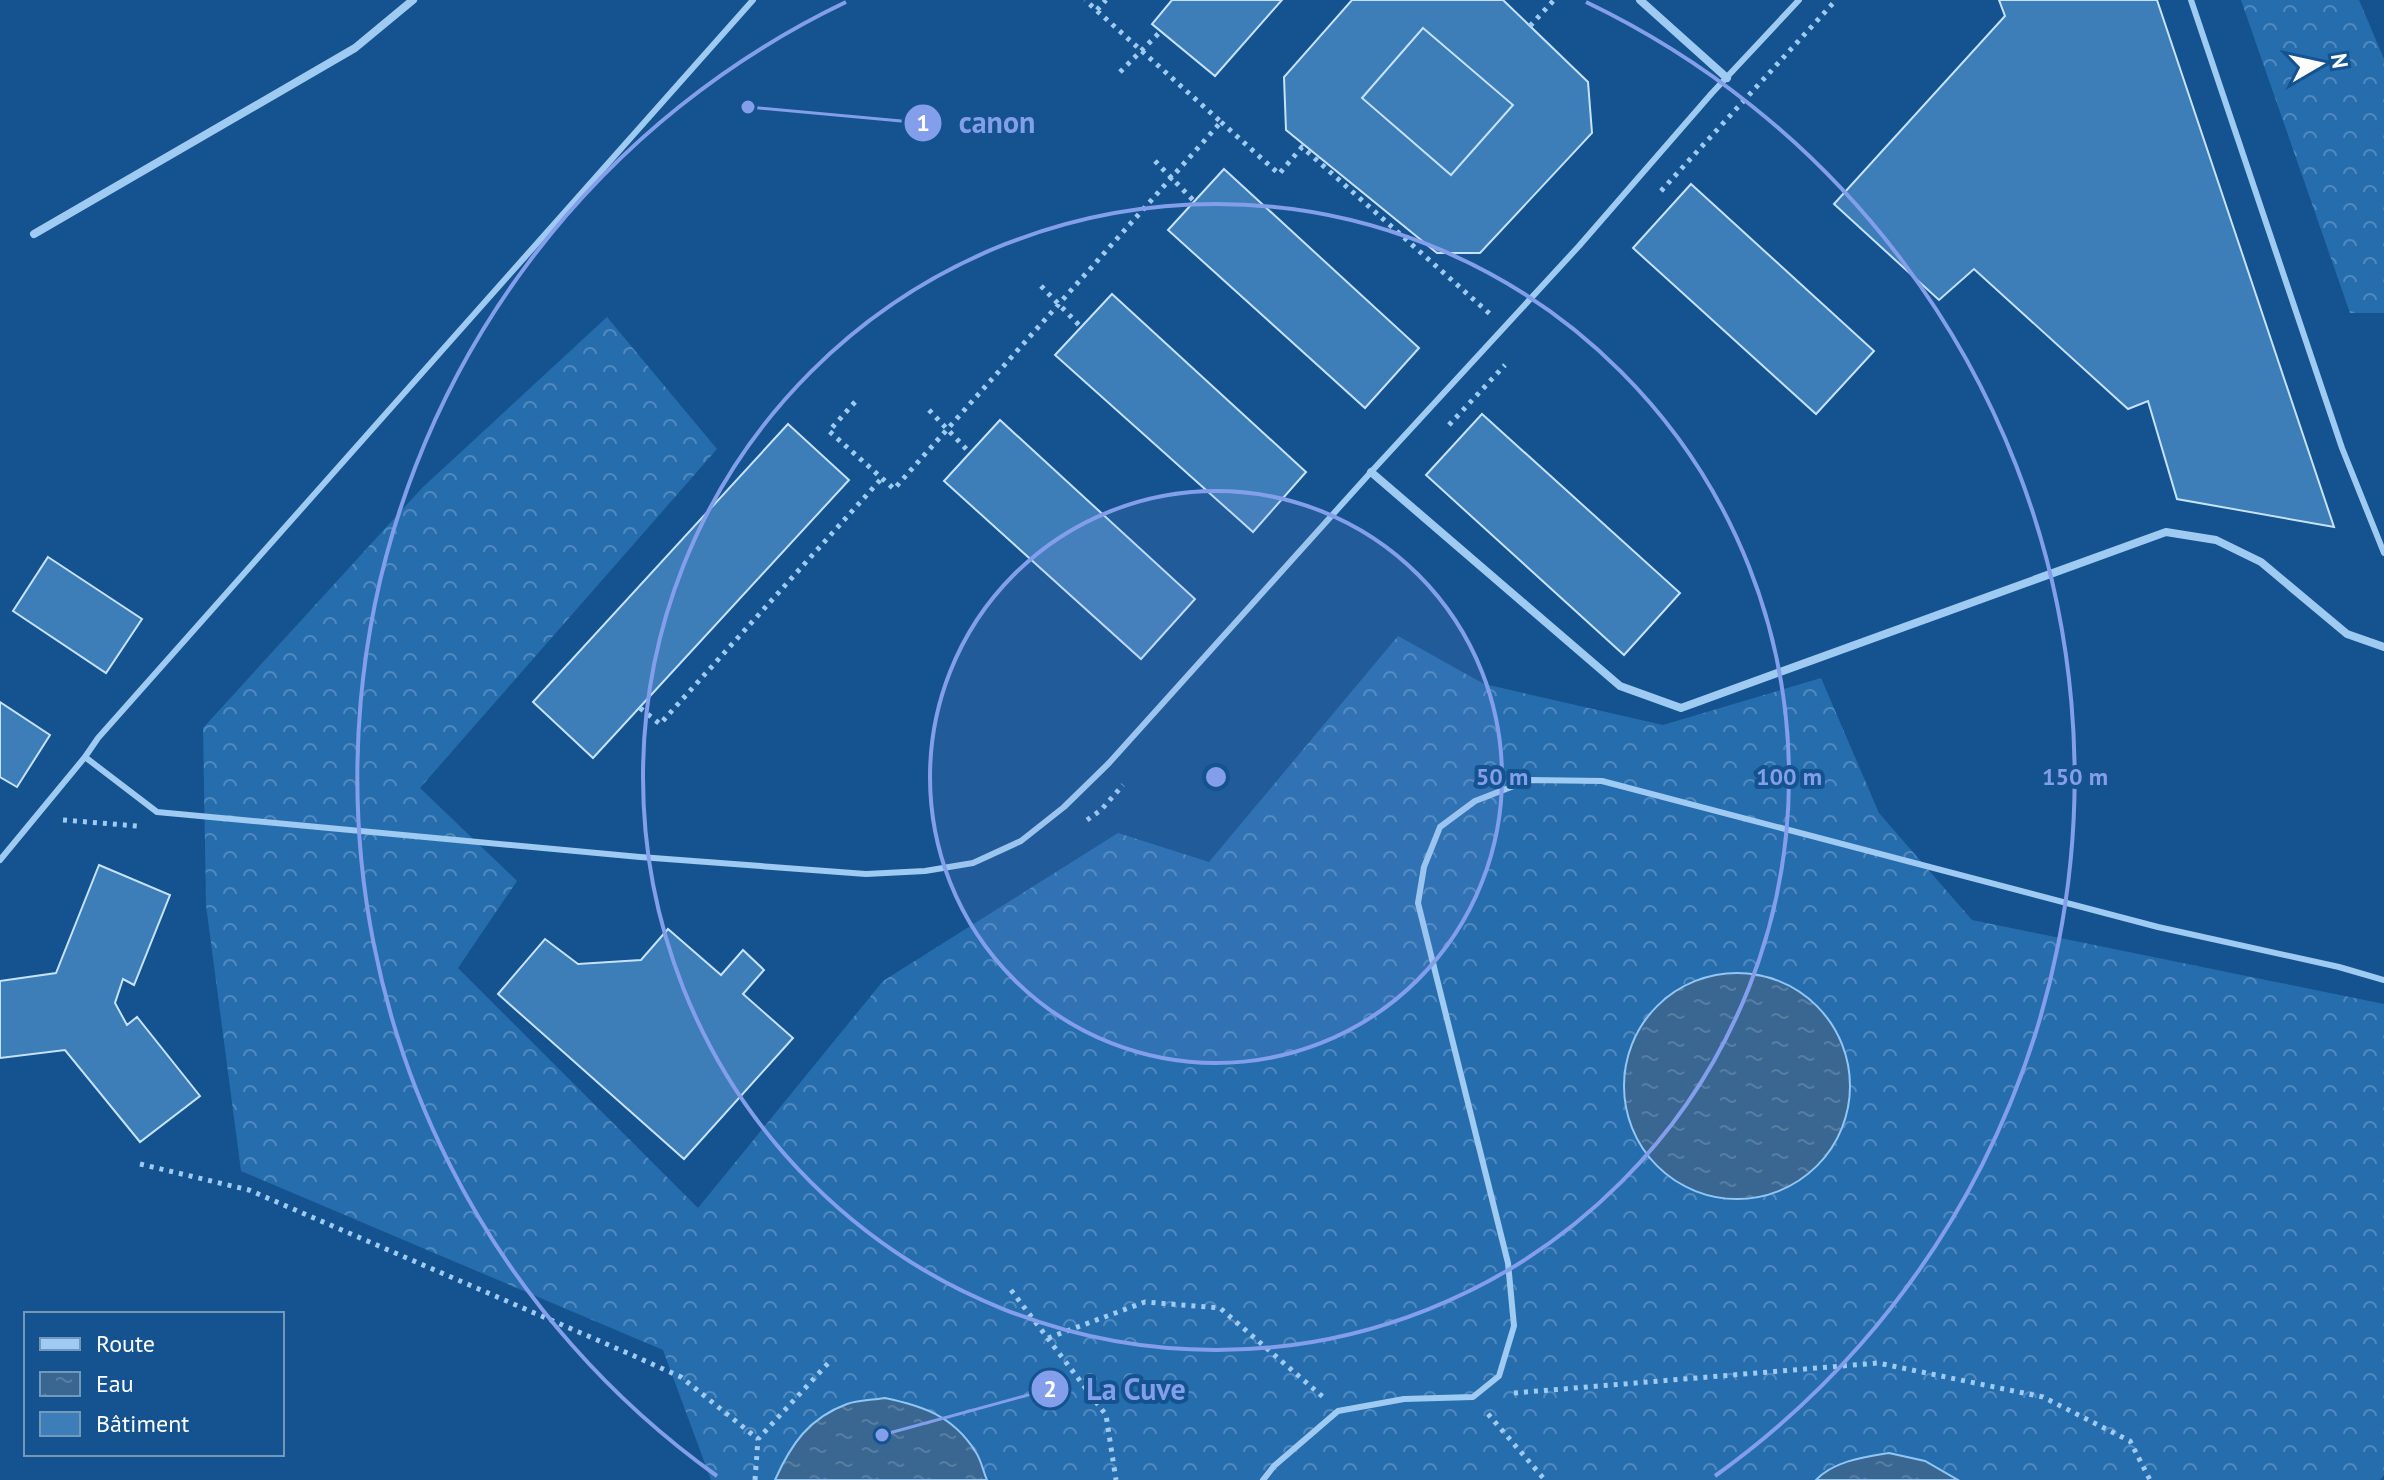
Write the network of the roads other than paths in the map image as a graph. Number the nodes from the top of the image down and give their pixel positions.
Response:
1 (413, 0) edge
2 (753, 0) edge
3 (1640, 0) edge
4 (1799, 0) edge
5 (2191, 0) edge
6 (1727, 78) junction
7 (34, 234) dead end
8 (1371, 472) junction
9 (2384, 553) edge
10 (2384, 647) edge
11 (85, 757) junction
12 (0, 860) edge
13 (2384, 980) edge
14 (1263, 1480) edge

1 - 7 street
2 - 11 lane
3 - 6 street
4 - 6 lane
5 - 9 lane
6 - 8 lane
8 - 10 street
8 - 11 lane
11 - 12 lane
13 - 14 lane

